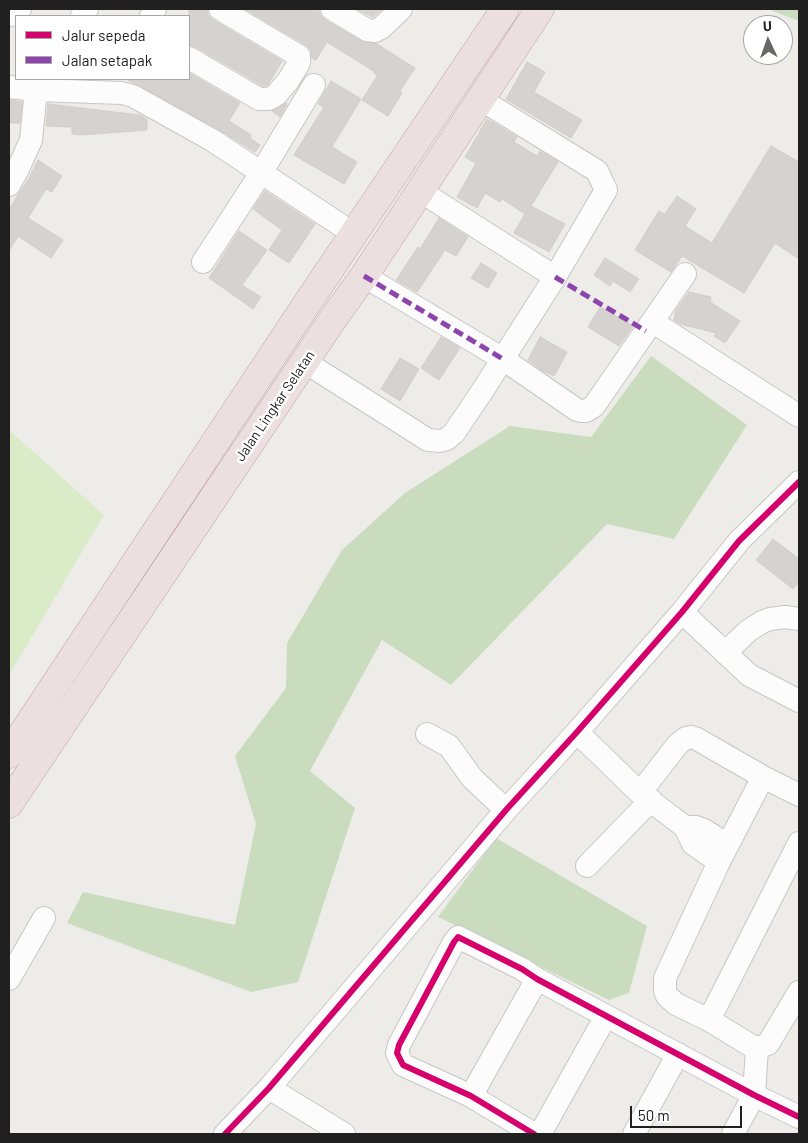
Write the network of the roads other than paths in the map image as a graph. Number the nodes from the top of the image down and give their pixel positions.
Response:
1 (20, 9) edge
2 (220, 9) edge
3 (332, 9) edge
4 (401, 9) edge
5 (505, 9) edge
6 (540, 9) edge
7 (9, 15) edge
8 (190, 59) edge
9 (40, 84) edge
10 (314, 85) dead end
11 (9, 86) edge
12 (102, 86) edge
13 (480, 99) junction
14 (261, 172) junction
15 (9, 185) edge
16 (420, 191) junction
17 (354, 234) junction
18 (203, 262) dead end
19 (685, 274) dead end
20 (364, 276) junction
21 (555, 277) junction
22 (308, 302) junction
23 (336, 316) junction
24 (653, 322) junction
25 (503, 359) junction
26 (305, 362) junction
27 (799, 416) edge
28 (799, 482) edge
29 (682, 612) junction
30 (799, 619) edge
31 (724, 653) junction
32 (799, 701) edge
33 (577, 732) junction
34 (427, 734) dead end
35 (9, 754) edge
36 (763, 777) junction
37 (799, 794) edge
38 (645, 797) junction
39 (9, 804) edge
40 (506, 810) junction
41 (799, 843) edge
42 (724, 854) junction
43 (587, 866) dead end
44 (44, 918) dead end
45 (9, 979) edge
46 (538, 979) junction
47 (799, 992) edge
48 (606, 1016) junction
49 (709, 1020) junction
50 (758, 1048) junction
51 (678, 1054) junction
52 (269, 1088) junction
53 (471, 1096) junction
54 (754, 1096) junction
55 (799, 1117) edge
56 (225, 1134) edge
57 (344, 1134) edge
58 (534, 1134) edge
59 (540, 1134) edge
60 (634, 1134) edge
61 (733, 1134) edge

1 - 7 street
2 - 8 street
3 - 4 street
5 - 17 highway
6 - 13 highway, Jalan Lingkar Selatan
9 - 11 street
9 - 12 street
9 - 15 street
10 - 14 street
12 - 14 street
13 - 16 highway, Jalan Lingkar Selatan
13 - 21 street
14 - 17 street
14 - 18 street
16 - 20 highway, Jalan Lingkar Selatan
16 - 21 street
17 - 22 highway
19 - 24 street
20 - 23 highway, Jalan Lingkar Selatan
20 - 25 street
21 - 25 street
22 - 23 highway
22 - 35 highway
23 - 26 highway, Jalan Lingkar Selatan
24 - 25 street
24 - 27 street
25 - 26 street
26 - 39 highway, Jalan Lingkar Selatan
28 - 29 street
29 - 31 street
29 - 33 street
30 - 31 street
31 - 32 street
33 - 38 street
33 - 40 street
34 - 40 street
36 - 37 street
36 - 38 street
36 - 42 street
38 - 42 street
38 - 43 street
40 - 52 street
41 - 49 street
42 - 49 street
44 - 45 street
46 - 48 street
46 - 53 street
46 - 53 street
47 - 50 street
48 - 51 street
48 - 59 street
49 - 50 street
50 - 54 street
51 - 54 street
51 - 60 street
52 - 56 street
52 - 57 street
53 - 58 street
54 - 55 street
54 - 61 street

